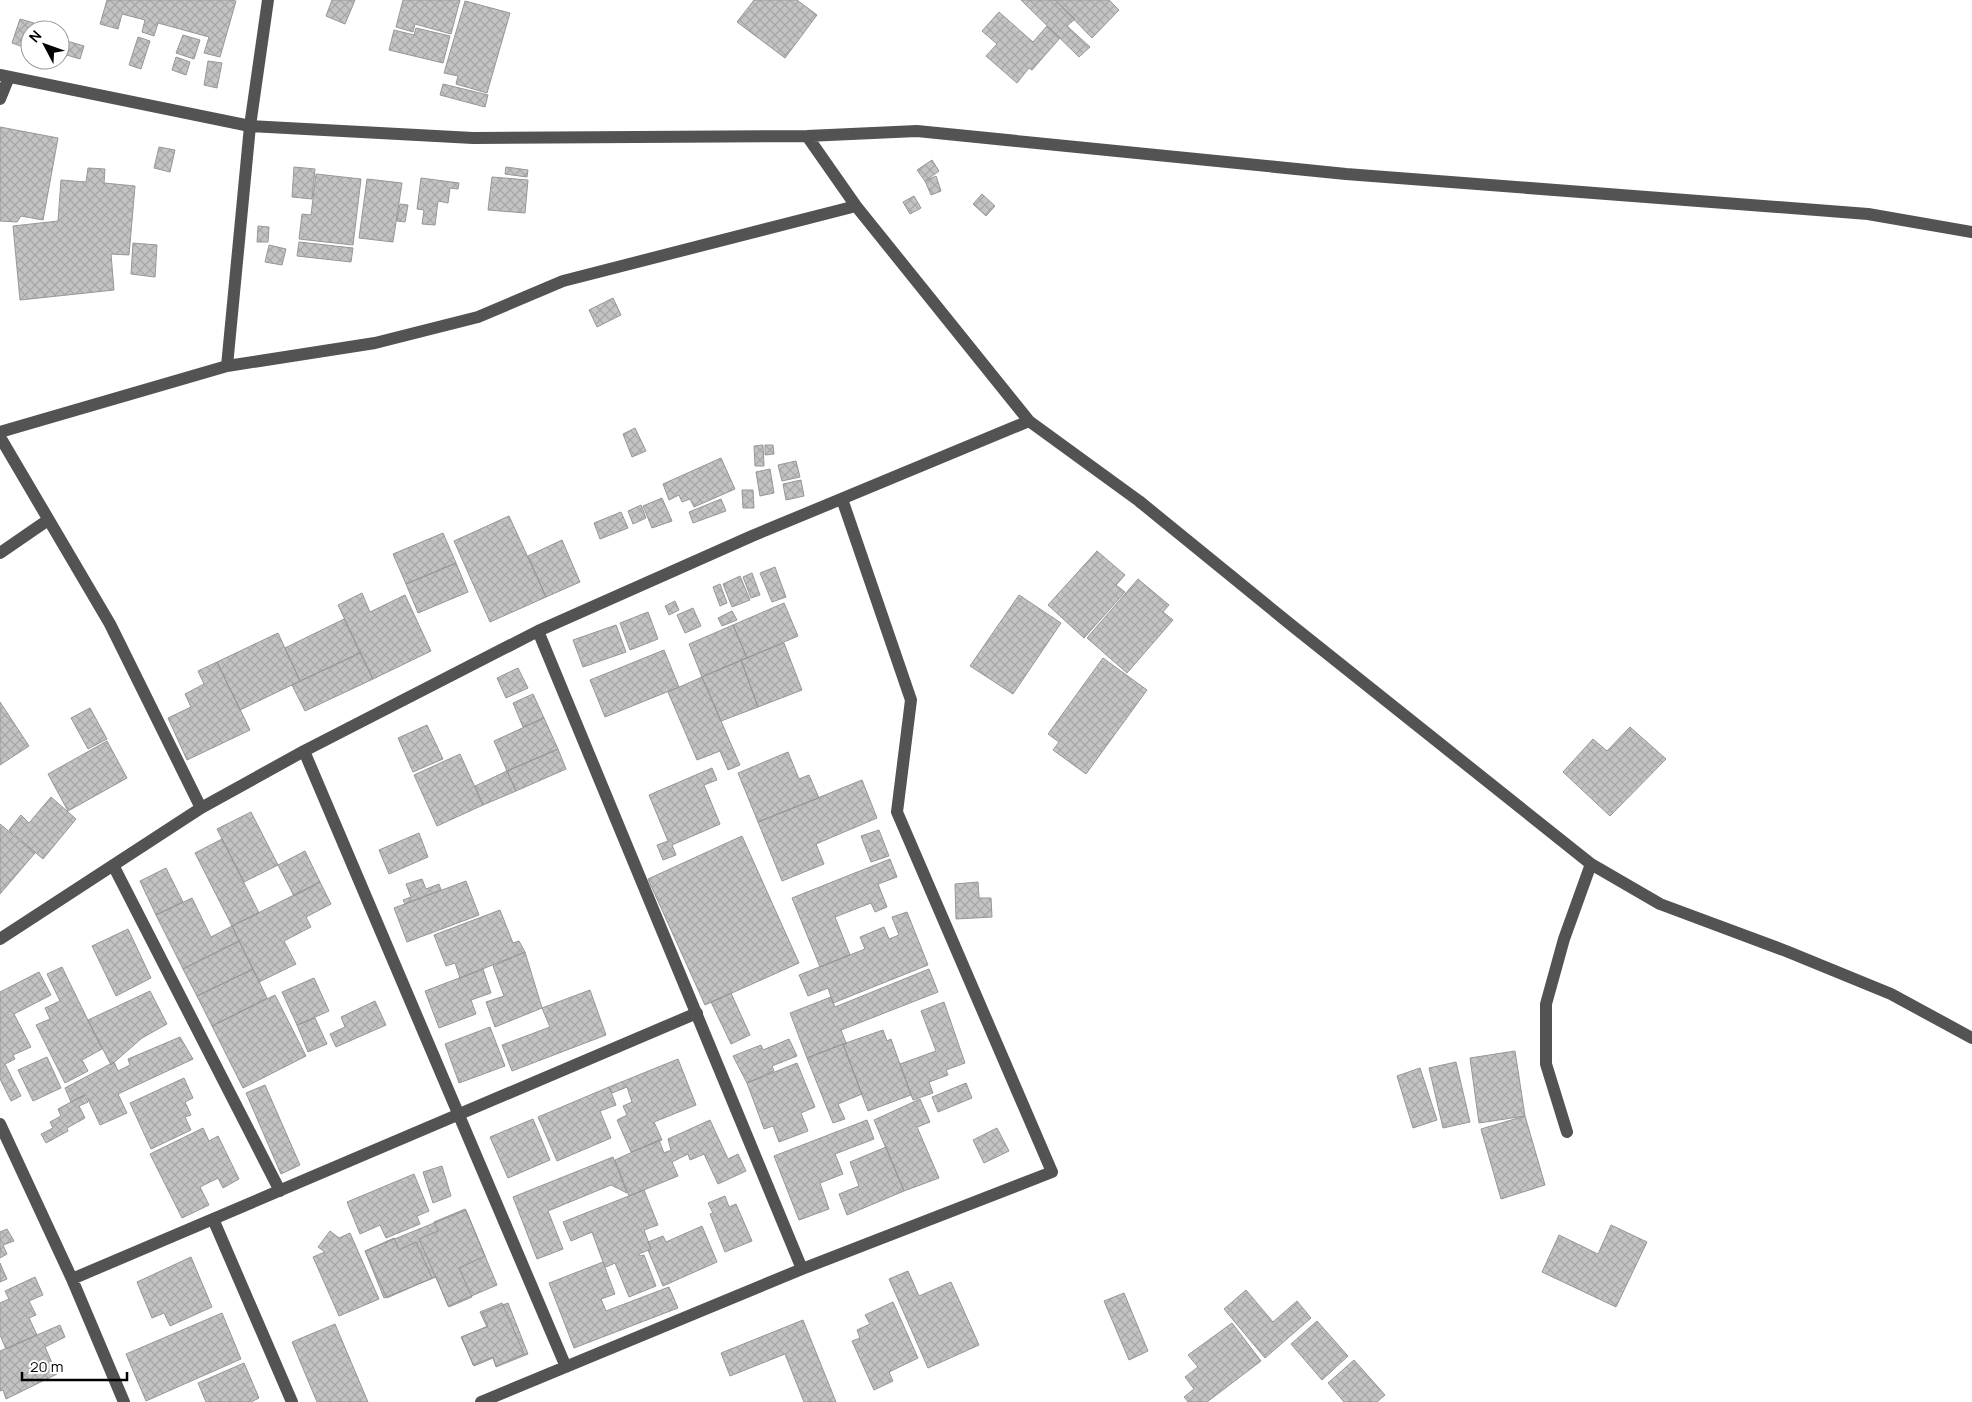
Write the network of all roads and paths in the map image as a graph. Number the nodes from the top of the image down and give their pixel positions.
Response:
1 (268, 0) edge
2 (4, 76) edge
3 (0, 99) edge
4 (250, 126) junction
5 (807, 136) junction
6 (856, 206) junction
7 (1972, 232) edge
8 (227, 366) junction
9 (1029, 421) junction
10 (0, 432) edge
11 (0, 437) edge
12 (842, 499) junction
13 (48, 520) junction
14 (0, 553) edge
15 (538, 631) junction
16 (304, 751) junction
17 (202, 808) junction
18 (1591, 864) junction
19 (113, 865) junction
20 (0, 939) edge
21 (697, 1014) junction
22 (1972, 1038) edge
23 (458, 1115) junction
24 (0, 1124) edge
25 (1567, 1132) dead end
26 (280, 1190) junction
27 (214, 1219) junction
28 (802, 1269) junction
29 (72, 1279) junction
30 (566, 1367) junction
31 (124, 1402) edge
32 (292, 1402) edge
33 (481, 1402) edge

1 - 4 street
2 - 3 street
2 - 4 street
4 - 5 street
4 - 8 street
5 - 6 street
5 - 7 street
6 - 8 street
6 - 9 street
8 - 10 street
9 - 12 street
9 - 18 street
11 - 13 street
12 - 15 street
12 - 28 street
13 - 14 street
13 - 17 street
15 - 16 street
15 - 21 street
16 - 17 street
16 - 23 street
17 - 19 street
18 - 22 street
18 - 25 street
19 - 20 street
19 - 26 street
21 - 23 street
21 - 28 street
23 - 26 street
23 - 30 street
24 - 29 street
26 - 27 street
27 - 29 street
27 - 32 street
28 - 30 street
29 - 31 street
30 - 33 street

